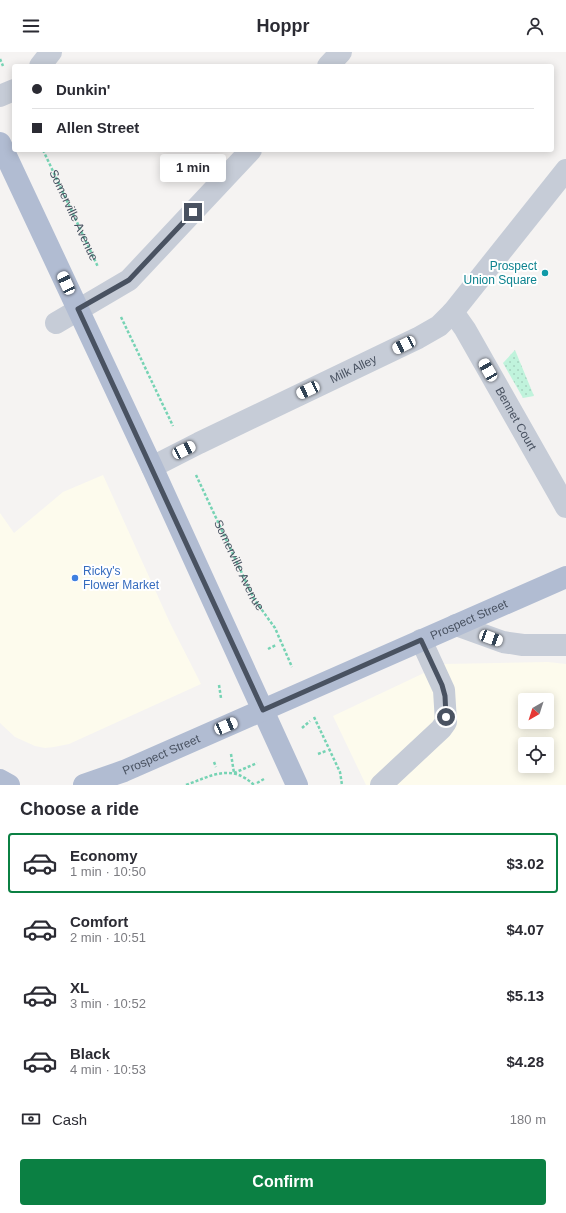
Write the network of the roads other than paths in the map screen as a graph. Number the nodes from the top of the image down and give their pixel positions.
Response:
1 (51, 52) edge
2 (341, 52) edge
3 (42, 64) edge
4 (330, 64) edge
5 (12, 91) edge
6 (0, 96) edge
7 (0, 143) edge
8 (248, 152) edge
9 (566, 170) edge
10 (78, 309) junction
11 (453, 312) junction
12 (56, 323) dead end
13 (152, 467) junction
14 (566, 507) edge
15 (566, 577) edge
16 (456, 625) junction
17 (421, 640) junction
18 (566, 645) edge
19 (263, 710) junction
20 (0, 780) edge
21 (9, 785) edge
22 (84, 785) edge
23 (297, 785) edge
24 (381, 785) edge

1 - 3 street
2 - 4 street
5 - 6 street
7 - 10 main road
8 - 10 street
9 - 11 street, Milk Alley
10 - 12 street
10 - 13 main road
11 - 13 street, Milk Alley
11 - 14 street, Bennet Court
13 - 19 main road
15 - 16 main road, Prospect Street
16 - 17 main road, Prospect Street
16 - 18 street
17 - 19 main road, Prospect Street
17 - 24 street
19 - 22 main road, Prospect Street
19 - 23 main road
20 - 21 main road

